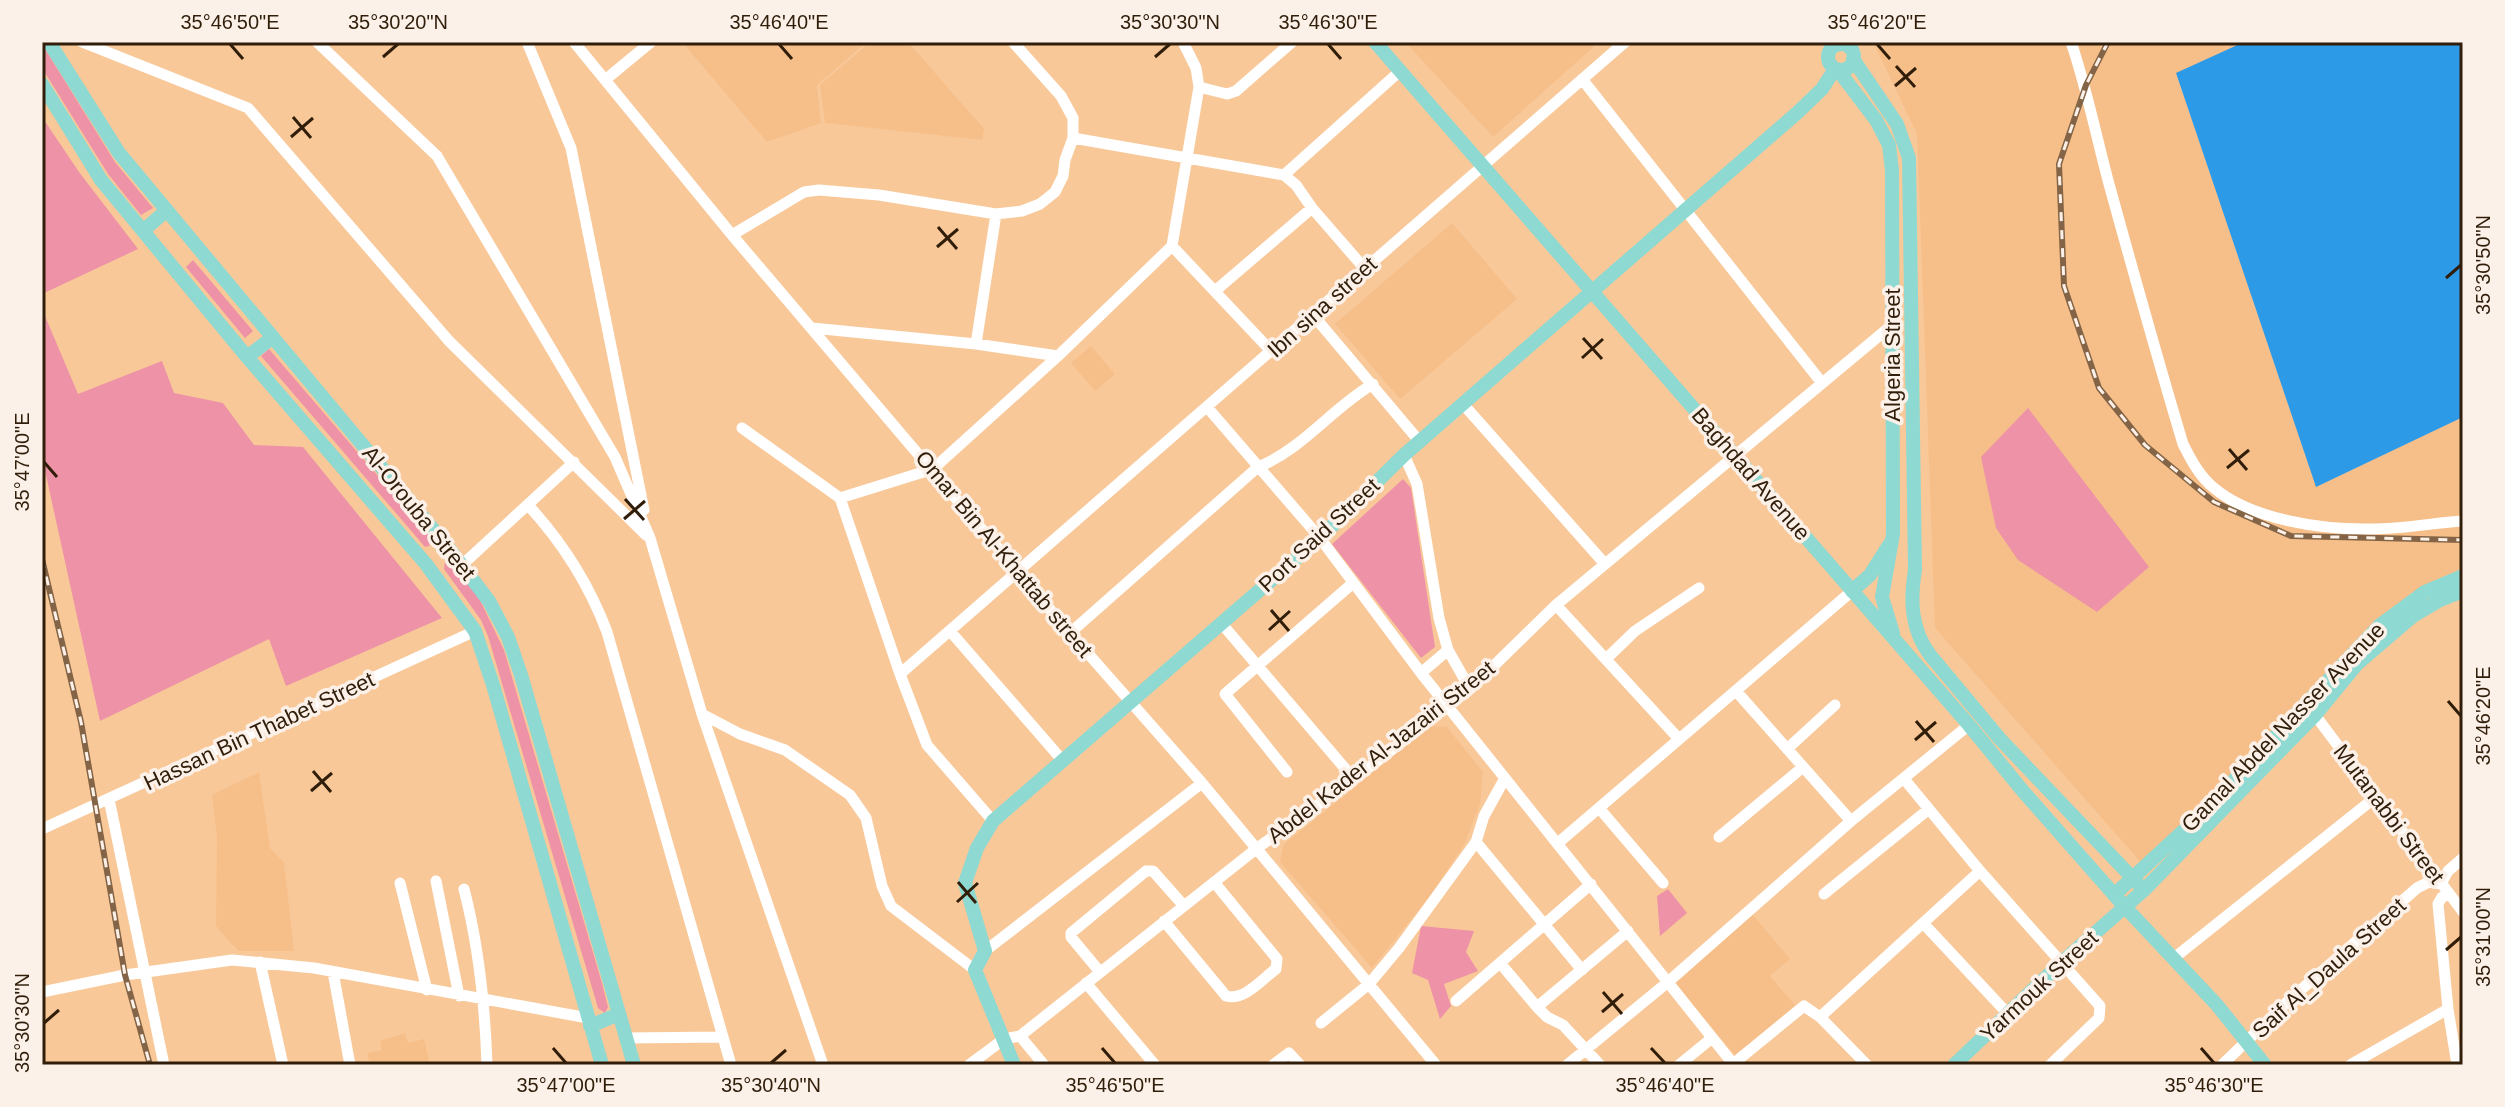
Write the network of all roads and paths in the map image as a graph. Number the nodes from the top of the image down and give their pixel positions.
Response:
1 (82, 42) edge
2 (317, 42) edge
3 (527, 42) edge
4 (574, 42) edge
5 (651, 42) edge
6 (1013, 42) edge
7 (1183, 42) edge
8 (1292, 42) edge
9 (1375, 42) edge
10 (1625, 42) edge
11 (1818, 42) edge
12 (2071, 42) edge
13 (55, 44) edge
14 (1850, 50) edge
15 (1828, 54) junction
16 (1836, 70) junction
17 (1400, 71) junction
18 (1582, 79) junction
19 (605, 80) junction
20 (42, 84) edge
21 (1199, 87) junction
22 (1073, 138) junction
23 (1186, 158) junction
24 (1483, 166) junction
25 (1911, 168) junction
26 (1892, 170) junction
27 (1284, 175) junction
28 (1312, 208) junction
29 (167, 210) junction
30 (1686, 210) junction
31 (996, 214) junction
32 (144, 230) junction
33 (732, 235) junction
34 (1172, 246) junction
35 (1365, 269) junction
36 (1215, 291) junction
37 (1590, 291) junction
38 (1910, 313) junction
39 (1313, 315) junction
40 (1892, 325) junction
41 (812, 328) junction
42 (273, 337) junction
43 (976, 344) junction
44 (1272, 352) junction
45 (1058, 356) junction
46 (247, 357) junction
47 (1822, 383) junction
48 (1373, 384) junction
49 (1463, 404) junction
50 (1207, 407) junction
51 (742, 428) dead end
52 (1420, 442) junction
53 (1404, 455) junction
54 (1735, 456) junction
55 (574, 462) junction
56 (1258, 467) junction
57 (933, 469) junction
58 (840, 498) junction
59 (528, 505) junction
60 (2463, 521) edge
61 (1893, 534) junction
62 (650, 538) junction
63 (1320, 538) junction
64 (447, 546) junction
65 (426, 564) junction
66 (1605, 564) junction
67 (462, 565) junction
68 (1019, 571) junction
69 (2463, 576) edge
70 (1353, 583) junction
71 (1699, 588) dead end
72 (1852, 591) junction
73 (2463, 591) edge
74 (1556, 605) junction
75 (1222, 624) junction
76 (475, 631) junction
77 (950, 631) junction
78 (1070, 633) junction
79 (1448, 650) junction
80 (1903, 651) junction
81 (1606, 659) junction
82 (1258, 665) junction
83 (1421, 673) junction
84 (900, 674) junction
85 (1470, 689) junction
86 (1736, 691) junction
87 (1131, 701) junction
88 (1447, 705) junction
89 (1835, 705) dead end
90 (702, 714) junction
91 (2315, 715) junction
92 (1969, 725) junction
93 (1679, 739) junction
94 (1787, 749) junction
95 (1063, 761) junction
96 (1803, 767) junction
97 (1287, 772) dead end
98 (1505, 778) junction
99 (1354, 779) junction
100 (1905, 780) junction
101 (1202, 783) junction
102 (2377, 796) junction
103 (109, 799) junction
104 (1599, 808) junction
105 (1929, 809) junction
106 (993, 821) junction
107 (1851, 821) junction
108 (42, 829) edge
109 (1719, 837) dead end
110 (1476, 842) junction
111 (1558, 843) junction
112 (1256, 849) junction
113 (2463, 858) edge
114 (1980, 871) junction
115 (2131, 878) junction
116 (436, 881) dead end
117 (1214, 882) junction
118 (400, 883) dead end
119 (1663, 883) dead end
120 (1591, 884) junction
121 (2441, 884) junction
122 (464, 889) dead end
123 (2144, 890) junction
124 (1824, 894) dead end
125 (2114, 895) junction
126 (2449, 895) junction
127 (1184, 906) junction
128 (2125, 907) junction
129 (2463, 912) edge
130 (1164, 921) junction
131 (1923, 923) junction
132 (1543, 925) junction
133 (1628, 931) junction
134 (985, 951) junction
135 (2174, 958) junction
136 (260, 962) junction
137 (1500, 963) junction
138 (2061, 963) junction
139 (975, 970) junction
140 (1582, 970) junction
141 (333, 972) junction
142 (1100, 972) junction
143 (145, 973) junction
144 (1668, 982) junction
145 (1086, 983) junction
146 (1369, 984) junction
147 (427, 990) junction
148 (42, 992) edge
149 (459, 996) junction
150 (485, 1001) junction
151 (1456, 1001) dead end
152 (1537, 1007) junction
153 (2448, 1009) junction
154 (619, 1014) junction
155 (2008, 1014) junction
156 (1820, 1017) junction
157 (589, 1022) junction
158 (1321, 1023) dead end
159 (1020, 1036) junction
160 (723, 1037) junction
161 (626, 1038) junction
162 (1712, 1038) junction
163 (1004, 1039) junction
164 (2246, 1044) junction
165 (1586, 1050) junction
166 (729, 1060) edge
167 (164, 1065) edge
168 (283, 1065) edge
169 (350, 1065) edge
170 (487, 1065) edge
171 (602, 1065) edge
172 (634, 1065) edge
173 (738, 1065) edge
174 (823, 1065) edge
175 (969, 1065) edge
176 (1014, 1065) edge
177 (1044, 1065) edge
178 (1155, 1065) edge
179 (1273, 1065) edge
180 (1300, 1065) edge
181 (1436, 1065) edge
182 (1567, 1065) edge
183 (1600, 1065) edge
184 (1679, 1065) edge
185 (1734, 1065) edge
186 (1867, 1065) edge
187 (1954, 1065) edge
188 (2050, 1065) edge
189 (2222, 1065) edge
190 (2265, 1065) edge
191 (2350, 1065) edge
192 (2457, 1065) edge

1 - 55 street
2 - 62 street
3 - 62 street
4 - 19 street, Omar Bin Al-Khattab street
5 - 19 street
6 - 22 street
7 - 21 street
8 - 21 street
9 - 17 main road, Baghdad Avenue
10 - 18 street, Ibn sina street
11 - 15 main road
12 - 60 street
13 - 29 main road, Al-Orouba Street
14 - 15 main road
14 - 16 main road
14 - 25 main road, Algeria Street
15 - 16 main road
16 - 26 main road, Algeria Street
16 - 30 main road, Port Said Street
17 - 24 main road, Baghdad Avenue
17 - 27 street
18 - 24 street, Ibn sina street
18 - 30 street
19 - 33 street, Omar Bin Al-Khattab street
20 - 32 main road, Al-Orouba Street
21 - 23 street
22 - 23 street
22 - 31 street
23 - 27 street
23 - 34 street
24 - 35 street, Ibn sina street
24 - 37 main road, Baghdad Avenue
25 - 26 main road
25 - 38 main road, Algeria Street
26 - 40 main road, Algeria Street
27 - 28 street
28 - 35 street
28 - 36 street
29 - 32 main road
29 - 42 main road, Al-Orouba Street
30 - 37 main road, Port Said Street
30 - 47 street
31 - 33 street
31 - 43 street
32 - 46 main road, Al-Orouba Street
33 - 41 street, Omar Bin Al-Khattab street
34 - 36 street
34 - 45 street
35 - 39 street, Ibn sina street
36 - 44 street
37 - 49 main road, Port Said Street
37 - 54 main road, Baghdad Avenue
38 - 40 main road
38 - 115 main road, Algeria Street
39 - 44 street, Ibn sina street
39 - 48 street
40 - 47 street, Abdel Kader Al-Jazairi Street
40 - 61 main road, Algeria Street
41 - 43 street
41 - 57 street, Omar Bin Al-Khattab street
42 - 46 main road
42 - 64 main road, Al-Orouba Street
43 - 45 street
44 - 50 street, Ibn sina street
45 - 57 street
46 - 65 main road, Al-Orouba Street
47 - 54 street, Abdel Kader Al-Jazairi Street
48 - 52 street
48 - 56 street
49 - 52 main road, Port Said Street
49 - 66 street
50 - 56 street
50 - 68 street, Ibn sina street
51 - 58 street
52 - 53 main road, Port Said Street
53 - 63 main road, Port Said Street
53 - 79 street
54 - 66 street, Abdel Kader Al-Jazairi Street
54 - 72 main road, Baghdad Avenue
55 - 59 street
55 - 62 street
56 - 63 street
56 - 78 street
57 - 58 street
57 - 68 street, Omar Bin Al-Khattab street
58 - 84 street
59 - 67 street
59 - 160 street
61 - 72 main road
61 - 80 main road, Algeria Street
62 - 90 street
63 - 70 street
63 - 75 main road, Port Said Street
64 - 65 main road
64 - 67 main road, Al-Orouba Street
65 - 76 main road, Al-Orouba Street
66 - 74 street, Abdel Kader Al-Jazairi Street
67 - 154 main road, Al-Orouba Street
68 - 77 street, Ibn sina street
68 - 78 street, Omar Bin Al-Khattab street
69 - 115 main road, Gamal Abdel Nasser Avenue
70 - 82 street
70 - 83 street
71 - 81 street
72 - 80 main road, Baghdad Avenue
72 - 86 street
73 - 91 main road, Gamal Abdel Nasser Avenue
74 - 81 street
74 - 85 street, Abdel Kader Al-Jazairi Street
75 - 82 street
75 - 87 main road, Port Said Street
76 - 103 street, Hassan Bin Thabet Street
76 - 157 main road, Al-Orouba Street
77 - 84 street, Ibn sina street
77 - 95 street
78 - 87 street, Omar Bin Al-Khattab street
79 - 83 street
79 - 85 street
80 - 92 main road, Baghdad Avenue
81 - 93 street
82 - 97 street
82 - 99 street
83 - 88 street
84 - 106 street
85 - 88 street, Abdel Kader Al-Jazairi Street
86 - 93 street
86 - 94 street
87 - 95 main road, Port Said Street
87 - 101 street, Omar Bin Al-Khattab street
88 - 98 street
88 - 99 street, Abdel Kader Al-Jazairi Street
89 - 94 street
90 - 139 street
90 - 174 street
91 - 102 street, Mutanabbi Street
91 - 123 main road, Gamal Abdel Nasser Avenue
92 - 100 street
92 - 125 main road, Baghdad Avenue
93 - 104 street
94 - 96 street
95 - 106 main road, Port Said Street
96 - 107 street
96 - 109 street
98 - 110 street
98 - 111 street
99 - 112 street, Abdel Kader Al-Jazairi Street
100 - 105 street
100 - 107 street
101 - 112 street, Omar Bin Al-Khattab street
101 - 134 street
102 - 121 street, Mutanabbi Street
102 - 135 street
103 - 108 street, Hassan Bin Thabet Street
103 - 143 street
104 - 111 street
104 - 119 street
105 - 114 street
105 - 124 street
106 - 134 main road, Port Said Street
107 - 144 street
110 - 132 street
110 - 146 street
111 - 120 street
112 - 117 street, Abdel Kader Al-Jazairi Street
112 - 146 street, Omar Bin Al-Khattab street
113 - 121 street
114 - 131 street
114 - 138 street
115 - 123 main road
115 - 125 main road, Gamal Abdel Nasser Avenue
116 - 149 street
117 - 127 street, Abdel Kader Al-Jazairi Street
117 - 130 street
118 - 147 street
120 - 132 street
120 - 133 street
121 - 126 street, Mutanabbi Street
121 - 164 street, Saif Al_Daula Street
122 - 150 street
123 - 128 main road, Gamal Abdel Nasser Avenue
125 - 128 main road, Baghdad Avenue
126 - 129 street, Mutanabbi Street
126 - 153 street
127 - 130 street, Abdel Kader Al-Jazairi Street
127 - 142 street
128 - 135 main road, Baghdad Avenue
128 - 138 main road, Yarmouk Street
130 - 142 street, Abdel Kader Al-Jazairi Street
131 - 155 street
131 - 156 street
132 - 137 street
132 - 140 street
133 - 140 street
133 - 144 street
134 - 139 main road
135 - 164 main road, Baghdad Avenue
136 - 141 street
136 - 143 street
136 - 168 street
137 - 151 street
137 - 152 street
138 - 155 main road, Yarmouk Street
138 - 188 street
139 - 163 main road
140 - 152 street
141 - 147 street
141 - 169 street
142 - 145 street, Abdel Kader Al-Jazairi Street
143 - 148 street
143 - 167 street
144 - 162 street
144 - 165 street
145 - 159 street, Abdel Kader Al-Jazairi Street
145 - 178 street
146 - 158 street
146 - 181 street, Omar Bin Al-Khattab street
147 - 149 street
149 - 150 street
150 - 157 street
150 - 170 street
152 - 165 street
153 - 191 street
153 - 192 street
154 - 157 main road
154 - 161 main road, Al-Orouba Street
155 - 187 main road, Yarmouk Street
156 - 185 street
156 - 186 street
157 - 171 main road, Al-Orouba Street
159 - 163 street, Abdel Kader Al-Jazairi Street
159 - 177 street
160 - 161 street
160 - 166 street
161 - 172 main road, Al-Orouba Street
162 - 184 street
162 - 185 street
163 - 175 street
163 - 176 main road
164 - 189 street, Saif Al_Daula Street
164 - 190 main road, Baghdad Avenue
165 - 182 street
165 - 183 street
166 - 173 street
179 - 180 street

